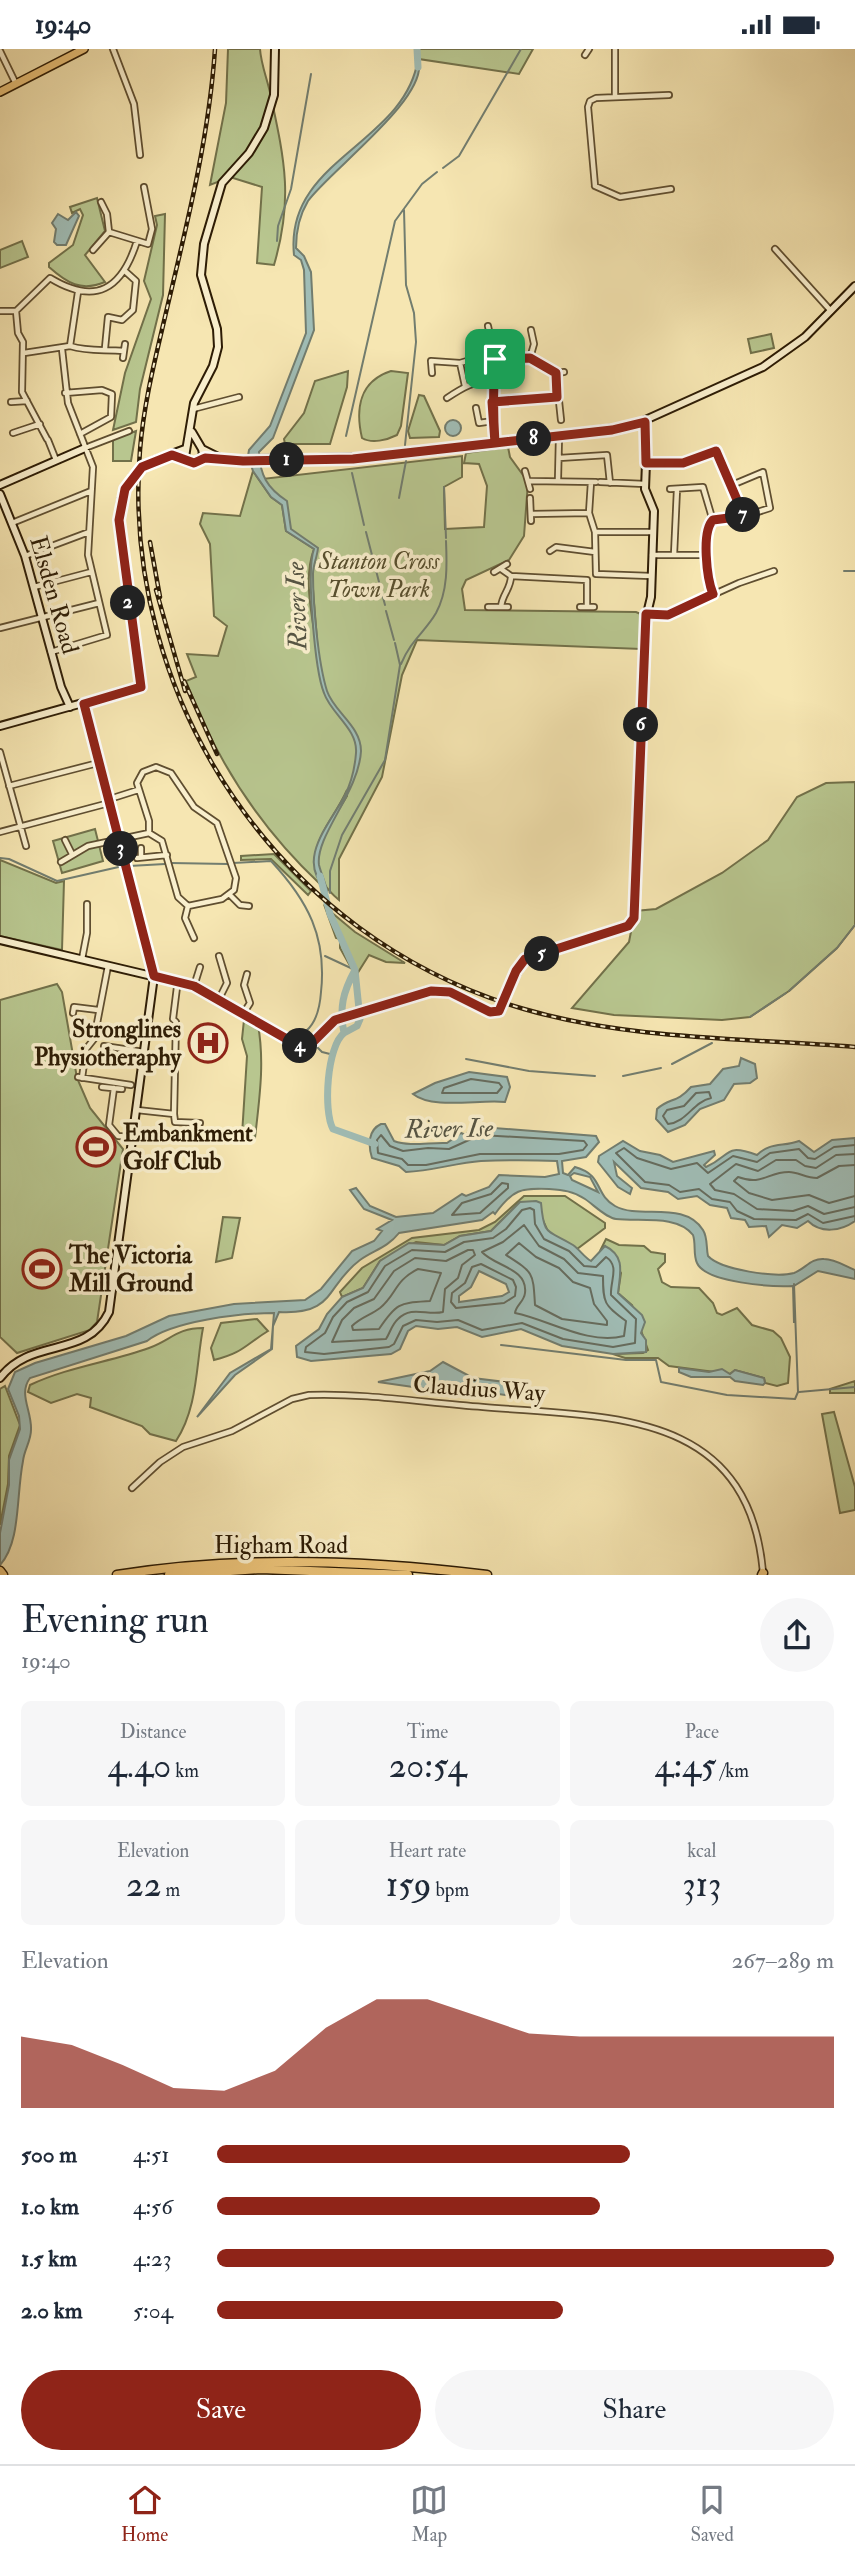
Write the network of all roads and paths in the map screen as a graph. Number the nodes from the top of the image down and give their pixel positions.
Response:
1 (84, 49) edge
2 (113, 49) edge
3 (275, 49) edge
4 (615, 49) edge
5 (0, 51) edge
6 (16, 84) junction
7 (0, 92) edge
8 (669, 95) dead end
9 (615, 97) junction
10 (140, 155) dead end
11 (144, 187) dead end
12 (671, 189) dead end
13 (146, 199) junction
14 (137, 201) dead end
15 (101, 202) dead end
16 (108, 232) junction
17 (137, 241) junction
18 (775, 249) dead end
19 (93, 250) dead end
20 (126, 272) junction
21 (855, 286) edge
22 (78, 292) junction
23 (0, 311) edge
24 (16, 311) junction
25 (831, 311) junction
26 (488, 326) dead end
27 (531, 330) dead end
28 (125, 344) dead end
29 (70, 346) junction
30 (106, 348) junction
31 (62, 349) junction
32 (124, 351) junction
33 (24, 352) junction
34 (123, 358) dead end
35 (477, 358) dead end
36 (530, 358) junction
37 (495, 359) junction
38 (460, 363) junction
39 (564, 372) dead end
40 (432, 373) dead end
41 (556, 373) junction
42 (494, 381) junction
43 (465, 386) junction
44 (65, 393) junction
45 (239, 397) dead end
46 (557, 397) junction
47 (447, 398) dead end
48 (28, 401) junction
49 (11, 402) dead end
50 (492, 402) junction
51 (475, 408) dead end
52 (193, 409) junction
53 (561, 420) dead end
54 (493, 421) junction
55 (645, 422) junction
56 (40, 423) junction
57 (129, 431) dead end
58 (192, 431) junction
59 (13, 433) dead end
60 (80, 434) junction
61 (559, 437) junction
62 (495, 443) junction
63 (200, 447) junction
64 (85, 448) junction
65 (186, 448) junction
66 (172, 455) junction
67 (559, 458) junction
68 (55, 460) junction
69 (187, 460) junction
70 (200, 460) junction
71 (227, 460) junction
72 (646, 463) junction
73 (525, 471) dead end
74 (558, 479) junction
75 (530, 481) junction
76 (596, 482) junction
77 (610, 483) junction
78 (645, 484) junction
79 (0, 485) edge
80 (732, 485) junction
81 (530, 489) dead end
82 (670, 489) dead end
83 (677, 489) junction
84 (91, 491) junction
85 (0, 494) edge
86 (530, 498) dead end
87 (589, 513) junction
88 (531, 514) junction
89 (744, 516) junction
90 (713, 520) junction
91 (531, 521) dead end
92 (12, 523) junction
93 (595, 531) junction
94 (89, 532) junction
95 (653, 532) junction
96 (550, 551) dead end
97 (595, 552) junction
98 (652, 555) junction
99 (674, 555) junction
100 (706, 555) junction
101 (24, 556) junction
102 (507, 564) dead end
103 (762, 566) dead end
104 (501, 569) junction
105 (774, 571) dead end
106 (91, 572) junction
107 (494, 572) dead end
108 (596, 574) junction
109 (766, 575) junction
110 (511, 576) junction
111 (651, 576) junction
112 (587, 580) junction
113 (33, 587) junction
114 (713, 594) junction
115 (99, 603) junction
116 (488, 607) dead end
117 (501, 607) junction
118 (508, 607) dead end
119 (580, 607) dead end
120 (587, 607) junction
121 (594, 607) dead end
122 (646, 614) junction
123 (41, 617) junction
124 (0, 628) edge
125 (50, 652) junction
126 (84, 704) junction
127 (70, 707) junction
128 (0, 726) edge
129 (0, 752) edge
130 (98, 763) junction
131 (2, 770) edge
132 (9, 786) junction
133 (138, 790) junction
134 (116, 797) dead end
135 (109, 803) junction
136 (20, 827) junction
137 (0, 832) edge
138 (149, 833) junction
139 (118, 839) junction
140 (65, 840) dead end
141 (26, 846) dead end
142 (141, 848) dead end
143 (72, 854) junction
144 (167, 856) junction
145 (61, 862) dead end
146 (230, 895) junction
147 (87, 904) dead end
148 (188, 906) junction
149 (249, 906) dead end
150 (190, 937) dead end
151 (0, 940) edge
152 (219, 956) dead end
153 (82, 959) junction
154 (150, 962) junction
155 (108, 965) junction
156 (191, 971) dead end
157 (136, 972) junction
158 (247, 974) dead end
159 (154, 976) junction
160 (194, 986) junction
161 (177, 987) dead end
162 (219, 999) junction
163 (97, 1010) junction
164 (73, 1013) dead end
165 (243, 1014) junction
166 (104, 1045) dead end
167 (144, 1052) junction
168 (131, 1085) dead end
169 (102, 1087) dead end
170 (114, 1088) junction
171 (122, 1089) dead end
172 (137, 1110) junction
173 (174, 1114) junction
174 (200, 1123) dead end
175 (133, 1137) junction
176 (0, 1378) edge
177 (132, 1488) dead end
178 (763, 1574) edge
179 (117, 1575) edge
180 (169, 1575) edge
181 (408, 1575) edge
182 (487, 1575) edge

1 - 6 main road
2 - 10 street
3 - 52 main road
4 - 9 street
5 - 6 street
6 - 7 main road
8 - 9 street
9 - 12 street
11 - 13 street
13 - 14 street
13 - 17 street
15 - 16 street
16 - 17 street
16 - 19 street
17 - 20 street
18 - 25 street
20 - 22 street
20 - 30 street
21 - 25 main road
22 - 24 street
22 - 29 street
23 - 24 street
24 - 33 street
25 - 55 main road
26 - 37 street
27 - 36 street
28 - 32 street
29 - 30 street
29 - 31 street
30 - 32 street
31 - 33 street
31 - 44 street
32 - 34 street
33 - 48 street
35 - 38 street
36 - 37 street
36 - 41 street
37 - 42 street
38 - 40 street
38 - 43 street
39 - 41 street
41 - 46 street
42 - 43 street
42 - 50 street
43 - 47 street
44 - 60 street
44 - 60 street
45 - 52 street
46 - 50 street
46 - 53 street
48 - 49 street
48 - 56 street
50 - 54 street
51 - 54 street
52 - 58 main road
54 - 62 street
55 - 61 main road
55 - 72 main road
56 - 59 street
56 - 68 street
57 - 64 street
58 - 63 main road
58 - 65 main road
60 - 64 street
61 - 62 main road
61 - 67 street
62 - 71 main road
63 - 65 main road
63 - 70 main road
63 - 71 main road
64 - 68 main road
64 - 84 street
65 - 66 main road
65 - 69 main road
66 - 69 main road
66 - 126 main road, bridge
67 - 74 street
67 - 77 street
68 - 79 main road
69 - 70 main road
70 - 71 main road
72 - 78 main road
72 - 80 street
73 - 75 street
74 - 75 street
74 - 76 street
75 - 81 street
76 - 77 street
76 - 87 street
77 - 78 street
78 - 95 main road
80 - 89 street
80 - 89 street
82 - 83 street
83 - 90 street
83 - 99 street
84 - 92 street
84 - 94 street
85 - 92 main road, Elsden Road
86 - 88 street
87 - 88 street
87 - 93 street
88 - 91 street
89 - 90 street
90 - 100 street
92 - 101 main road, Elsden Road
93 - 95 street
93 - 97 street
94 - 101 street
94 - 106 street
95 - 98 main road
96 - 97 street
97 - 108 street
98 - 99 street
98 - 111 main road
99 - 100 street
100 - 114 street
101 - 113 main road, Elsden Road
102 - 104 street
103 - 109 street
104 - 107 street
104 - 110 street
105 - 109 street
106 - 113 street
106 - 115 street
108 - 111 street
108 - 112 street
109 - 114 street
110 - 112 street
110 - 117 street
111 - 122 main road
112 - 120 street
113 - 123 main road, Elsden Road
114 - 122 street
115 - 123 street
115 - 125 street
116 - 117 street
117 - 118 street
119 - 120 street
120 - 121 street
122 - 165 main road, bridge
123 - 124 street
123 - 125 main road, Elsden Road
125 - 127 main road, Elsden Road
126 - 127 main road
126 - 130 main road
127 - 128 main road
129 - 131 street
130 - 132 street
130 - 135 main road
131 - 132 street
132 - 136 street
133 - 134 street
133 - 138 street
133 - 146 street
135 - 136 street
135 - 139 main road
136 - 137 street
136 - 141 street
138 - 139 street
138 - 144 street
139 - 143 street
139 - 154 main road
140 - 143 street
142 - 144 street
143 - 145 street
144 - 148 street
146 - 148 street
146 - 149 street
147 - 153 street
148 - 150 street
151 - 153 main road
152 - 162 street
153 - 155 main road
154 - 157 main road
154 - 159 main road
155 - 157 main road
155 - 163 street
156 - 160 street
157 - 159 main road
158 - 165 street
159 - 160 main road
159 - 167 main road
160 - 162 main road
161 - 173 street
162 - 165 main road
163 - 164 street
163 - 168 street
166 - 167 street
167 - 172 main road
169 - 170 street
170 - 171 street
170 - 175 street
172 - 173 street
172 - 175 main road
173 - 174 street
175 - 176 main road
177 - 178 street, Claudius Way
179 - 182 highway, Higham Road
180 - 181 highway, Higham Road

